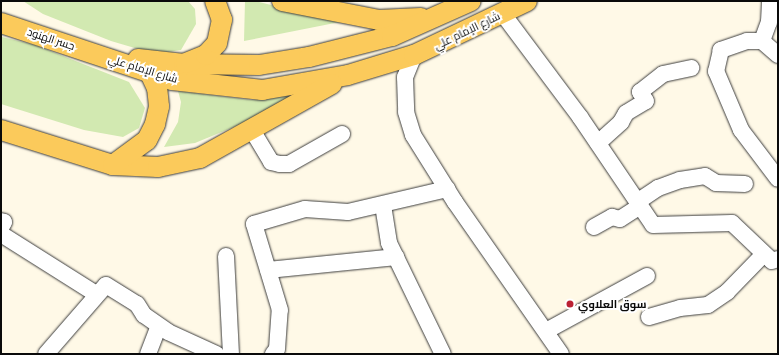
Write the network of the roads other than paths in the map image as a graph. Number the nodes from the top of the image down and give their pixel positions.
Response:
1 (215, 1) edge
2 (282, 1) edge
3 (471, 1) edge
4 (527, 1) edge
5 (770, 1) edge
6 (447, 9) edge
7 (502, 14) junction
8 (1, 23) edge
9 (463, 34) junction
10 (762, 41) junction
11 (414, 55) junction
12 (778, 55) edge
13 (100, 56) junction
14 (184, 64) junction
15 (691, 68) dead end
16 (149, 71) junction
17 (348, 75) junction
18 (4, 128) edge
19 (252, 130) junction
20 (342, 134) dead end
21 (598, 143) junction
22 (113, 165) junction
23 (778, 179) edge
24 (745, 184) dead end
25 (447, 189) junction
26 (639, 204) junction
27 (383, 205) junction
28 (1, 221) edge
29 (594, 227) dead end
30 (1, 228) edge
31 (1, 234) edge
32 (226, 256) dead end
33 (396, 257) junction
34 (771, 257) edge
35 (268, 270) junction
36 (647, 276) dead end
37 (101, 289) junction
38 (649, 317) dead end
39 (159, 326) junction
40 (546, 331) junction
41 (46, 354) edge
42 (148, 354) edge
43 (216, 354) edge
44 (231, 354) edge
45 (273, 354) edge
46 (443, 354) edge
47 (561, 354) edge

1 - 14 main road
2 - 6 main road
3 - 6 main road, شارع الإمام علي
4 - 7 main road, شارع الإمام علي
5 - 10 street
6 - 9 main road
6 - 14 main road, شارع الإمام علي
7 - 9 main road, شارع الإمام علي
7 - 21 street
8 - 13 main road, جسر الهنود
9 - 11 main road, شارع الإمام علي
10 - 12 street
10 - 23 street
11 - 17 main road, شارع الإمام علي
11 - 25 street
13 - 14 main road, شارع الإمام علي
13 - 16 main road, شارع الإمام علي
15 - 21 street
16 - 17 main road, شارع الإمام علي
16 - 22 main road
17 - 19 main road
18 - 22 main road
19 - 20 street
19 - 22 main road
21 - 26 street
24 - 26 street
25 - 27 street
25 - 40 street
26 - 29 street
26 - 34 street
27 - 33 street
27 - 35 street
28 - 30 street
31 - 37 street
32 - 44 street
33 - 35 street
33 - 46 street
34 - 38 street
35 - 45 street
36 - 40 street
37 - 39 street
37 - 41 street
39 - 42 street
39 - 43 street
40 - 47 street

